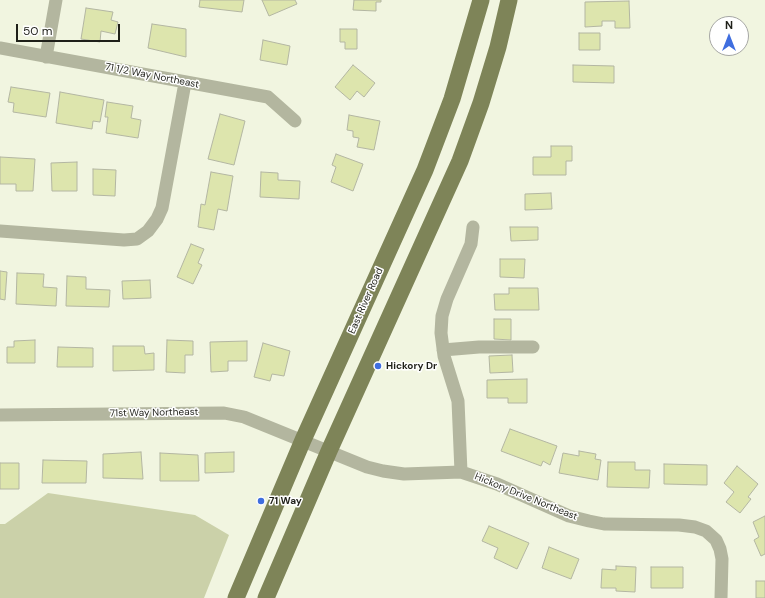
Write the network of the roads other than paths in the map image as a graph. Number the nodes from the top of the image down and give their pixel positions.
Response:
1 (56, 0) edge
2 (482, 0) edge
3 (509, 0) edge
4 (0, 48) edge
5 (46, 57) junction
6 (185, 83) junction
7 (295, 121) dead end
8 (473, 227) dead end
9 (0, 231) edge
10 (533, 347) dead end
11 (443, 350) junction
12 (0, 415) edge
13 (303, 440) junction
14 (329, 451) junction
15 (461, 472) junction
16 (236, 598) edge
17 (266, 598) edge
18 (721, 598) edge

1 - 5 street
2 - 13 main road, East River Road
3 - 14 main road
4 - 5 street, 71 1/2 Way Northeast
5 - 6 street, 71 1/2 Way Northeast
6 - 7 street, 71 1/2 Way Northeast
6 - 9 street
8 - 11 street
10 - 11 street
11 - 15 street
12 - 13 street, 71st Way Northeast
13 - 14 street, Hickory Drive Northeast
13 - 16 main road, East River Road
14 - 15 street, Hickory Drive Northeast
14 - 17 main road
15 - 18 street, Hickory Drive Northeast

